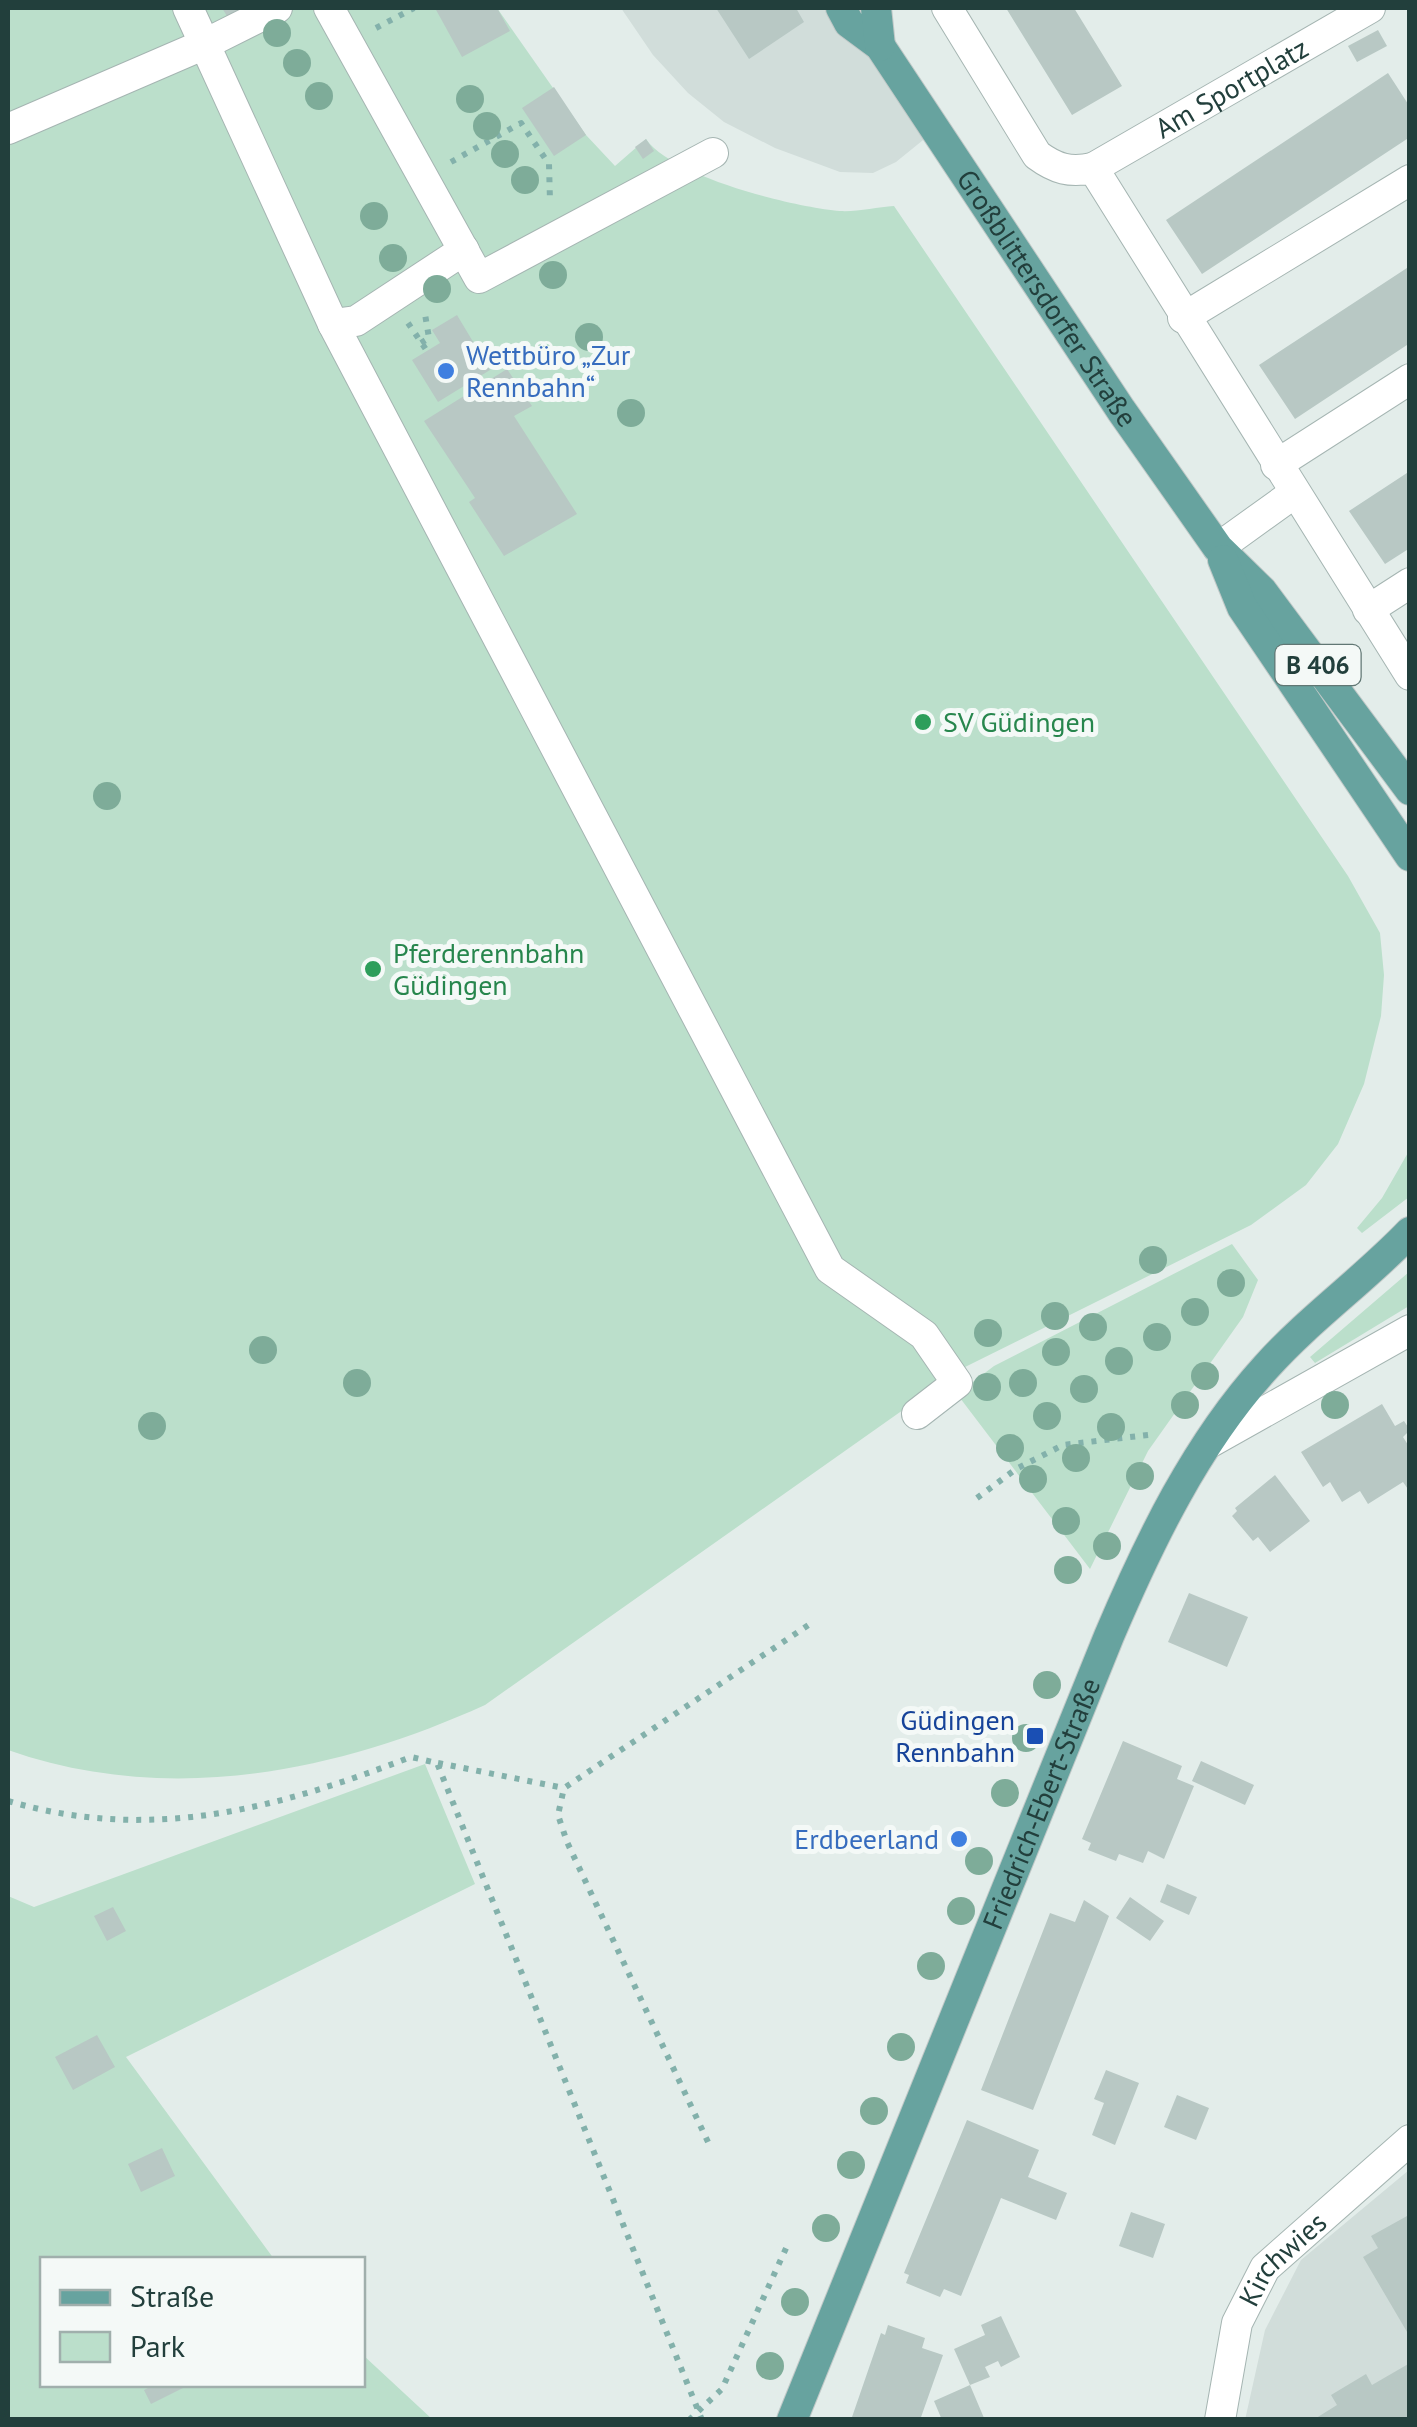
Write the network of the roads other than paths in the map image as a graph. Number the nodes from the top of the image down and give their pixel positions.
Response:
1 (188, 8) edge
2 (277, 8) edge
3 (329, 8) edge
4 (840, 8) edge
5 (876, 8) edge
6 (947, 8) edge
7 (1370, 8) edge
8 (205, 44) junction
9 (880, 46) junction
10 (8, 129) edge
11 (713, 153) dead end
12 (1092, 168) junction
13 (1410, 180) edge
14 (464, 250) junction
15 (1183, 318) junction
16 (334, 324) junction
17 (1410, 379) edge
18 (1276, 464) junction
19 (1293, 494) junction
20 (1218, 548) junction
21 (1410, 583) edge
22 (1368, 610) junction
23 (1410, 675) edge
24 (1410, 790) edge
25 (1410, 856) edge
26 (1404, 1240) edge
27 (1410, 1330) edge
28 (917, 1414) dead end
29 (1209, 1443) junction
30 (1410, 2140) edge
31 (792, 2420) edge
32 (1220, 2420) edge

1 - 8 street
2 - 8 street
3 - 14 street
4 - 9 main road, Großblittersdorfer Straße
5 - 9 main road, Großblittersdorfer Straße
6 - 12 street
7 - 12 street, Am Sportplatz
8 - 10 street
8 - 16 street
9 - 20 main road, Großblittersdorfer Straße
11 - 14 street
12 - 15 street
13 - 15 street
14 - 16 street
15 - 18 street
16 - 28 street
17 - 18 street
18 - 19 street
19 - 20 street
19 - 22 street
20 - 24 main road, Großblittersdorfer Straße / B 406
20 - 25 main road, Großblittersdorfer Straße
21 - 22 street
22 - 23 street
26 - 29 main road, Friedrich-Ebert-Straße
27 - 29 street
29 - 31 main road, Friedrich-Ebert-Straße
30 - 32 street, Kirchwies

